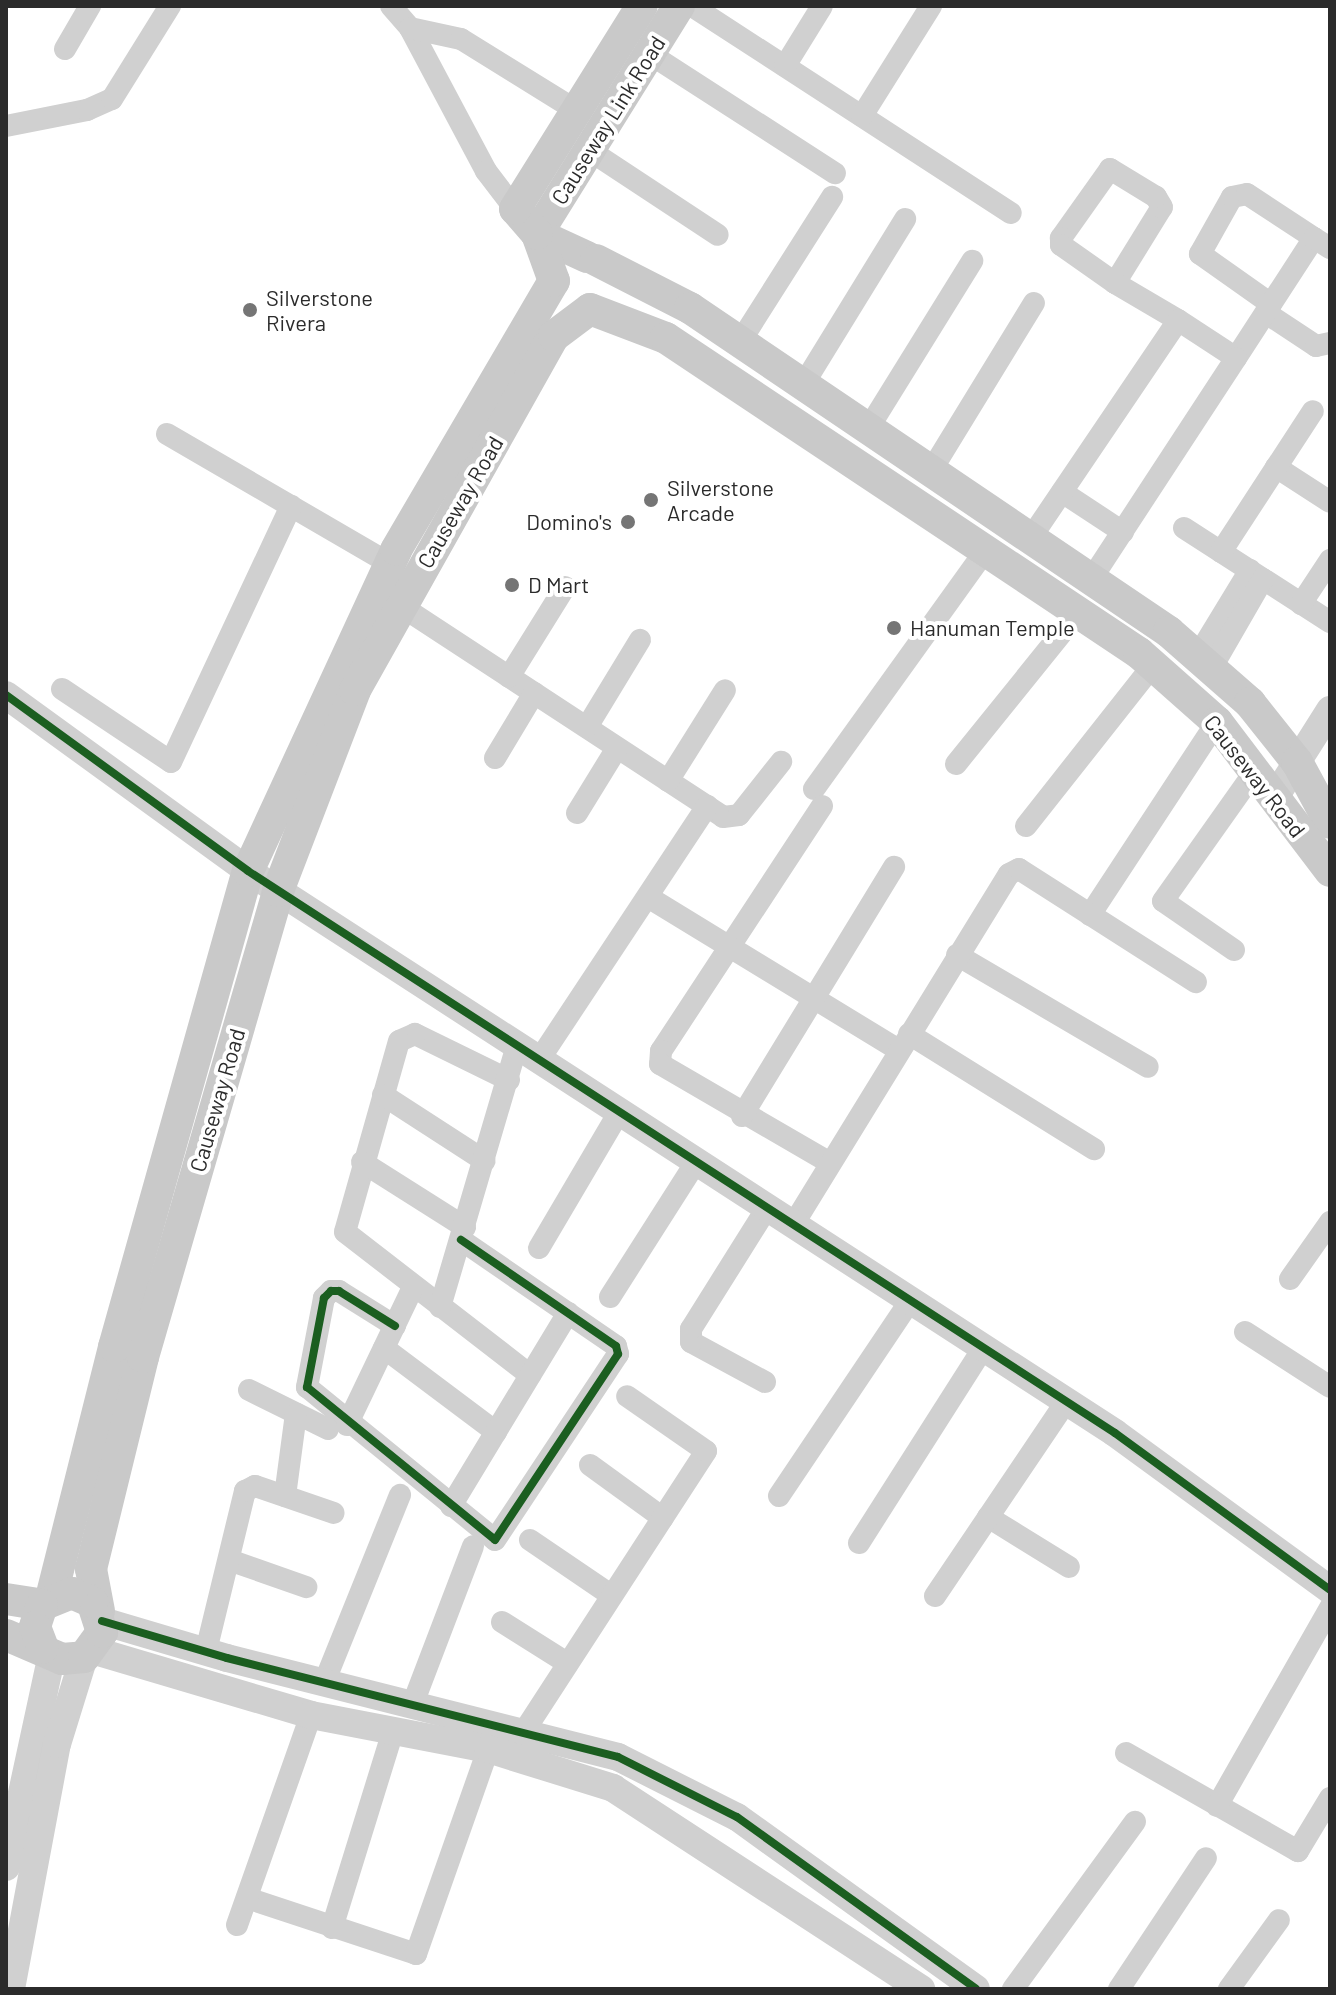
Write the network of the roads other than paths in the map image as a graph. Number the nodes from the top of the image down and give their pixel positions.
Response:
1 (90, 6) edge
2 (170, 6) edge
3 (391, 6) edge
4 (642, 6) edge
5 (679, 6) edge
6 (692, 6) edge
7 (822, 6) edge
8 (931, 6) edge
9 (410, 28) junction
10 (65, 49) dead end
11 (650, 54) junction
12 (785, 66) junction
13 (577, 111) junction
14 (862, 116) junction
15 (6, 126) edge
16 (589, 150) junction
17 (835, 173) dead end
18 (832, 197) dead end
19 (515, 209) junction
20 (1011, 213) dead end
21 (905, 219) dead end
22 (537, 234) junction
23 (718, 235) dead end
24 (1322, 243) edge
25 (592, 258) junction
26 (972, 261) dead end
27 (554, 281) junction
28 (1115, 283) junction
29 (1034, 303) dead end
30 (590, 309) junction
31 (1269, 309) junction
32 (1178, 320) junction
33 (740, 342) junction
34 (1330, 343) edge
35 (1236, 358) junction
36 (803, 385) junction
37 (1313, 411) dead end
38 (868, 429) junction
39 (167, 434) dead end
40 (1276, 467) junction
41 (931, 471) junction
42 (1062, 492) junction
43 (1330, 502) edge
44 (291, 506) junction
45 (1184, 528) dead end
46 (1123, 532) junction
47 (1030, 539) junction
48 (985, 551) junction
49 (1221, 552) junction
50 (1330, 560) edge
51 (389, 563) junction
52 (1256, 575) junction
53 (1091, 580) junction
54 (565, 587) dead end
55 (1301, 604) junction
56 (401, 606) junction
57 (1078, 613) junction
58 (1330, 622) edge
59 (640, 640) dead end
60 (1204, 663) junction
61 (1153, 665) junction
62 (509, 677) junction
63 (62, 689) dead end
64 (725, 690) dead end
65 (534, 693) junction
66 (6, 695) edge
67 (1330, 710) edge
68 (1217, 722) junction
69 (587, 727) junction
70 (617, 748) junction
71 (495, 758) dead end
72 (781, 762) dead end
73 (1297, 762) junction
74 (956, 764) dead end
75 (1255, 771) junction
76 (668, 781) junction
77 (1275, 797) junction
78 (707, 806) junction
79 (577, 813) dead end
80 (1330, 823) edge
81 (1026, 826) dead end
82 (894, 867) dead end
83 (248, 871) junction
84 (1330, 871) edge
85 (278, 891) junction
86 (648, 897) junction
87 (1090, 915) junction
88 (1234, 950) dead end
89 (730, 952) junction
90 (957, 955) junction
91 (1196, 982) dead end
92 (812, 1001) junction
93 (904, 1042) junction
94 (528, 1053) junction
95 (1148, 1067) dead end
96 (509, 1080) junction
97 (383, 1095) junction
98 (619, 1112) junction
99 (742, 1116) junction
100 (1094, 1149) dead end
101 (485, 1161) junction
102 (362, 1162) junction
103 (696, 1162) junction
104 (830, 1163) junction
105 (767, 1208) junction
106 (1330, 1222) edge
107 (793, 1225) junction
108 (463, 1233) junction
109 (539, 1248) dead end
110 (1290, 1279) dead end
111 (413, 1287) junction
112 (610, 1297) dead end
113 (910, 1301) junction
114 (440, 1307) junction
115 (568, 1313) junction
116 (395, 1326) junction
117 (1245, 1332) dead end
118 (384, 1348) junction
119 (983, 1348) junction
120 (530, 1375) junction
121 (765, 1382) dead end
122 (1330, 1387) edge
123 (249, 1390) dead end
124 (627, 1396) dead end
125 (1066, 1402) junction
126 (296, 1414) junction
127 (338, 1427) junction
128 (496, 1432) junction
129 (590, 1465) dead end
130 (400, 1495) dead end
131 (285, 1496) junction
132 (779, 1496) dead end
133 (451, 1506) junction
134 (334, 1513) dead end
135 (988, 1517) junction
136 (663, 1518) junction
137 (530, 1540) dead end
138 (859, 1543) dead end
139 (473, 1546) dead end
140 (229, 1560) junction
141 (1069, 1567) dead end
142 (306, 1587) dead end
143 (1329, 1590) edge
144 (611, 1595) junction
145 (935, 1596) dead end
146 (6, 1599) edge
147 (47, 1602) junction
148 (502, 1622) dead end
149 (6, 1635) edge
150 (94, 1635) junction
151 (48, 1651) junction
152 (206, 1651) junction
153 (567, 1663) junction
154 (324, 1683) junction
155 (412, 1706) junction
156 (311, 1715) junction
157 (393, 1731) junction
158 (523, 1733) junction
159 (488, 1749) junction
160 (1126, 1753) dead end
161 (1330, 1798) edge
162 (705, 1799) junction
163 (1217, 1806) junction
164 (1135, 1822) dead end
165 (691, 1835) junction
166 (1206, 1858) dead end
167 (6, 1867) edge
168 (247, 1898) junction
169 (1279, 1920) dead end
170 (237, 1925) dead end
171 (332, 1928) junction
172 (11, 1989) edge
173 (921, 1989) edge
174 (976, 1989) edge
175 (1013, 1989) edge
176 (1119, 1989) edge
177 (1229, 1989) edge

1 - 10 street
2 - 15 street
3 - 9 street
4 - 13 main road
5 - 11 main road, Causeway Link Road
6 - 12 street
7 - 12 street
8 - 14 street
9 - 13 street
9 - 19 street
11 - 16 main road, Causeway Link Road
11 - 17 street
12 - 14 street
13 - 19 main road
14 - 20 street
16 - 22 main road, Causeway Link Road
16 - 23 street
18 - 33 street
19 - 22 main road
21 - 36 street
22 - 25 main road, Causeway Road
22 - 27 main road
24 - 31 street
24 - 31 street
25 - 27 main road
25 - 30 main road
25 - 33 main road, Causeway Road
26 - 38 street
27 - 30 main road
27 - 51 main road, Causeway Road
28 - 28 street
28 - 32 street
29 - 41 street
30 - 48 main road, Causeway Road
30 - 56 main road, Causeway Road
31 - 34 street
31 - 35 street
32 - 35 street
32 - 42 street
33 - 36 main road, Causeway Road
35 - 46 street
36 - 38 main road, Causeway Road
37 - 40 street
38 - 41 main road, Causeway Road
39 - 44 street
40 - 43 street
40 - 49 street
41 - 47 main road, Causeway Road
42 - 46 street
42 - 47 street
44 - 51 street
44 - 63 street
45 - 49 street
46 - 53 street
47 - 53 main road, Causeway Road
48 - 57 main road, Causeway Road
48 - 89 street
49 - 52 street
50 - 55 street
51 - 83 main road, Causeway Road
52 - 55 street
52 - 60 street
53 - 60 main road, Causeway Road
54 - 62 street
55 - 58 street
56 - 62 street
56 - 85 main road, Causeway Road
57 - 61 main road, Causeway Road
57 - 74 street
59 - 69 street
60 - 73 main road, Causeway Road
61 - 68 main road, Causeway Road
61 - 81 street
62 - 65 street
64 - 76 street
65 - 69 street
65 - 71 street
66 - 83 street
67 - 73 street
68 - 75 main road, Causeway Road
68 - 87 street
69 - 70 street
70 - 76 street
70 - 79 street
72 - 78 street
73 - 77 street
73 - 80 main road, Causeway Road
75 - 77 main road, Causeway Road
75 - 88 street
76 - 78 street
77 - 84 main road, Causeway Road
78 - 86 street
82 - 92 street
83 - 85 street
83 - 147 main road, Causeway Road
85 - 94 street
85 - 150 main road, Causeway Road
86 - 89 street
86 - 94 street
87 - 90 street
87 - 91 street
89 - 92 street
89 - 99 street
90 - 93 street
90 - 95 street
92 - 93 street
92 - 99 street
93 - 100 street
93 - 104 street
94 - 96 street
94 - 98 street
96 - 97 street
96 - 101 street
97 - 101 street
97 - 102 street
98 - 103 street
98 - 109 street
99 - 104 street
101 - 108 street
102 - 108 street
102 - 111 street
103 - 105 street
103 - 112 street
104 - 107 street
105 - 107 street
105 - 121 street
106 - 110 street
107 - 113 street
108 - 114 street
108 - 115 street
111 - 114 street
111 - 116 street
113 - 119 street
113 - 132 street
114 - 120 street
115 - 120 street
115 - 133 street
116 - 118 street
116 - 127 street
117 - 122 street
118 - 127 street
118 - 128 street
119 - 125 street
119 - 138 street
120 - 128 street
123 - 126 street
124 - 136 street
125 - 135 street
125 - 143 street
126 - 127 street
126 - 131 street
127 - 133 street
128 - 133 street
129 - 136 street
130 - 154 street
131 - 134 street
131 - 140 street
135 - 141 street
135 - 145 street
136 - 144 street
137 - 144 street
139 - 155 street
140 - 142 street
140 - 152 street
143 - 163 street
144 - 153 street
146 - 147 main road
147 - 150 main road
147 - 151 main road, Causeway Road
148 - 153 street
149 - 151 main road
150 - 151 main road
150 - 152 street
150 - 156 street
150 - 172 street
151 - 167 street
152 - 154 street
153 - 158 street
154 - 155 street
155 - 158 street
156 - 157 street
156 - 168 street
157 - 159 street
157 - 171 street
158 - 162 street
159 - 165 street
159 - 171 street
160 - 163 street
161 - 163 street
162 - 165 street
162 - 174 street
164 - 175 street
165 - 173 street
166 - 176 street
168 - 170 street
168 - 171 street
169 - 177 street

